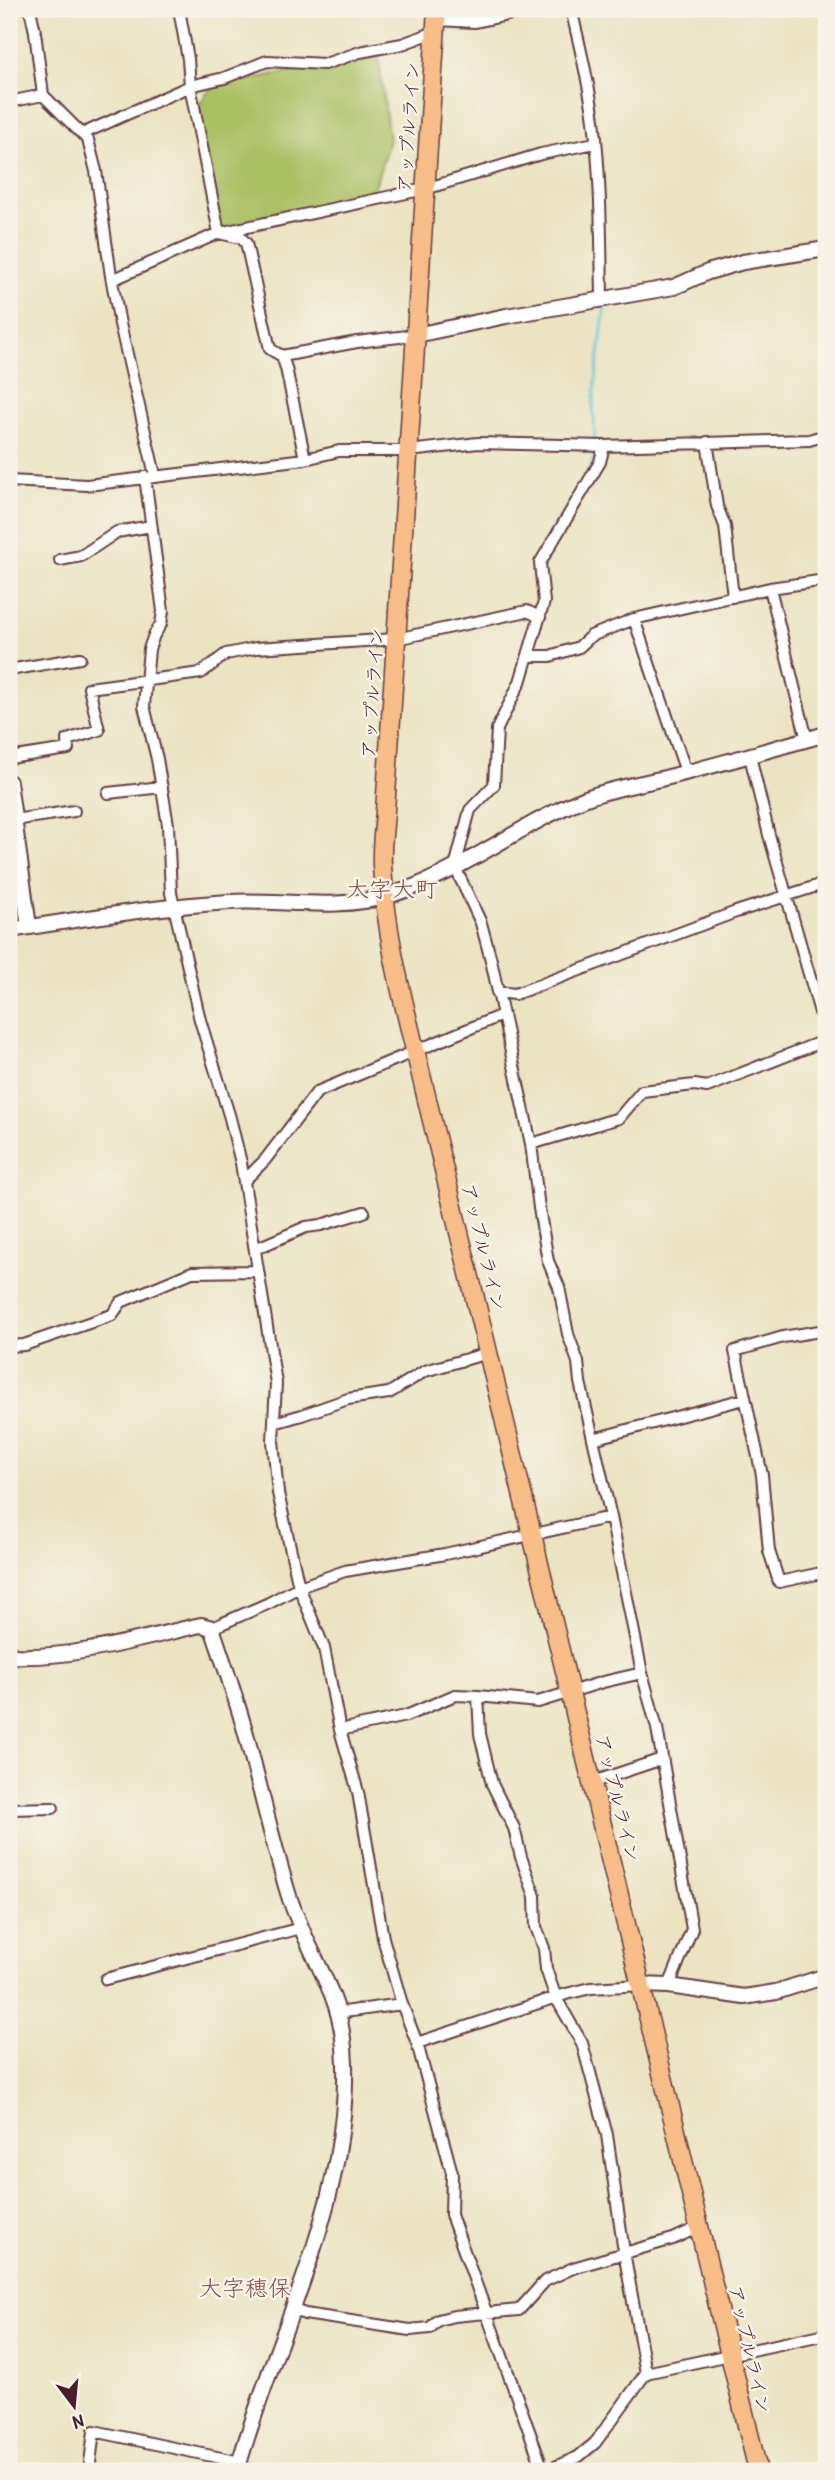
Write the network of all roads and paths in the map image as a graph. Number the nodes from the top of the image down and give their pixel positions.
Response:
1 (30, 9) edge
2 (179, 9) edge
3 (525, 9) edge
4 (571, 9) edge
5 (436, 20) edge
6 (190, 86) junction
7 (43, 95) junction
8 (9, 102) edge
9 (82, 134) junction
10 (595, 143) junction
11 (425, 189) junction
12 (219, 233) junction
13 (826, 249) edge
14 (111, 280) junction
15 (602, 299) junction
16 (416, 335) junction
17 (282, 356) junction
18 (826, 435) edge
19 (708, 442) junction
20 (604, 446) junction
21 (409, 451) junction
22 (305, 459) junction
23 (150, 476) junction
24 (9, 481) edge
25 (151, 526) junction
26 (60, 561) dead end
27 (826, 580) edge
28 (771, 588) junction
29 (733, 597) junction
30 (540, 617) junction
31 (634, 619) junction
32 (396, 639) junction
33 (529, 656) junction
34 (80, 658) dead end
35 (9, 670) edge
36 (145, 679) junction
37 (826, 734) edge
38 (807, 740) junction
39 (750, 756) junction
40 (9, 758) edge
41 (686, 772) junction
42 (9, 782) edge
43 (162, 787) junction
44 (108, 793) dead end
45 (74, 810) dead end
46 (14, 820) junction
47 (455, 867) junction
48 (826, 883) edge
49 (787, 895) junction
50 (385, 897) junction
51 (174, 906) junction
52 (29, 927) junction
53 (9, 930) edge
54 (497, 992) junction
55 (502, 1015) junction
56 (826, 1033) edge
57 (826, 1040) edge
58 (415, 1050) junction
59 (531, 1144) junction
60 (244, 1181) junction
61 (364, 1212) dead end
62 (255, 1249) junction
63 (258, 1271) junction
64 (826, 1330) edge
65 (9, 1346) edge
66 (488, 1353) junction
67 (744, 1399) junction
68 (274, 1423) junction
69 (593, 1439) junction
70 (611, 1517) junction
71 (532, 1536) junction
72 (826, 1572) edge
73 (299, 1587) junction
74 (212, 1628) junction
75 (9, 1652) edge
76 (642, 1673) junction
77 (570, 1692) junction
78 (478, 1696) junction
79 (340, 1730) junction
80 (662, 1759) junction
81 (593, 1782) junction
82 (53, 1808) dead end
83 (9, 1809) edge
84 (301, 1928) junction
85 (826, 1976) edge
86 (106, 1979) dead end
87 (641, 1985) junction
88 (670, 1986) junction
89 (555, 1998) junction
90 (402, 2004) junction
91 (337, 2013) junction
92 (417, 2043) junction
93 (699, 2227) junction
94 (624, 2252) junction
95 (293, 2310) junction
96 (487, 2312) junction
97 (826, 2334) edge
98 (731, 2356) junction
99 (646, 2373) junction
100 (238, 2467) edge
101 (89, 2471) edge
102 (544, 2471) edge
103 (758, 2471) edge

1 - 7 street
2 - 6 street
3 - 5 street
4 - 10 street
5 - 6 street
5 - 11 highway, アップルライン
6 - 9 street
6 - 12 street
7 - 8 street
7 - 9 street
9 - 14 street
10 - 11 street
10 - 15 street
11 - 12 street
11 - 16 highway, アップルライン
12 - 14 street
12 - 17 street
13 - 15 street
14 - 23 street
15 - 16 street
16 - 17 street
16 - 21 highway, アップルライン
17 - 22 street
18 - 19 street
19 - 20 street
19 - 29 street
20 - 21 street
20 - 30 street
21 - 22 street
21 - 32 highway, アップルライン
22 - 23 street
23 - 24 street
23 - 25 street
25 - 26 street
25 - 36 street
27 - 28 street
28 - 29 street
28 - 38 street
29 - 31 street
30 - 32 street
30 - 33 street
31 - 33 street
31 - 41 street
32 - 36 street
32 - 50 highway, アップルライン
33 - 47 street
34 - 35 street
36 - 40 street
36 - 43 street
37 - 38 street
38 - 39 street
39 - 41 street
39 - 49 street
41 - 47 street
42 - 46 street
43 - 44 street
43 - 51 street
45 - 46 street
46 - 52 street
47 - 50 street
47 - 54 street
48 - 49 street
49 - 54 street
49 - 56 street
50 - 51 street
50 - 58 highway, アップルライン
51 - 52 street
51 - 60 street
52 - 53 street
54 - 55 street
55 - 58 street
55 - 59 street
57 - 59 street
58 - 60 street
58 - 66 highway, アップルライン
59 - 69 street
60 - 62 street
61 - 62 street
62 - 63 street
63 - 65 street
63 - 68 street
64 - 67 street
66 - 68 street
66 - 71 highway, アップルライン
67 - 69 street
67 - 72 street
68 - 73 street
69 - 70 street
70 - 71 street
70 - 76 street
71 - 73 street
71 - 77 highway, アップルライン
73 - 74 street
73 - 79 street
74 - 75 street
74 - 84 street
76 - 77 street
76 - 80 street
77 - 78 street
77 - 81 highway, アップルライン
78 - 79 street
78 - 89 street
79 - 90 street
80 - 81 street
80 - 88 street
81 - 87 highway, アップルライン
82 - 83 street
84 - 86 street
84 - 91 street
85 - 88 street
87 - 88 street
87 - 89 street
87 - 93 highway, アップルライン
89 - 92 street
89 - 94 street
90 - 91 street
90 - 92 street
91 - 95 street
92 - 96 street
93 - 94 street
93 - 98 highway, アップルライン
94 - 96 street
94 - 99 street
95 - 96 street
95 - 100 street
96 - 102 street
97 - 98 street
98 - 99 street
98 - 103 highway, アップルライン
99 - 102 street
100 - 101 street

